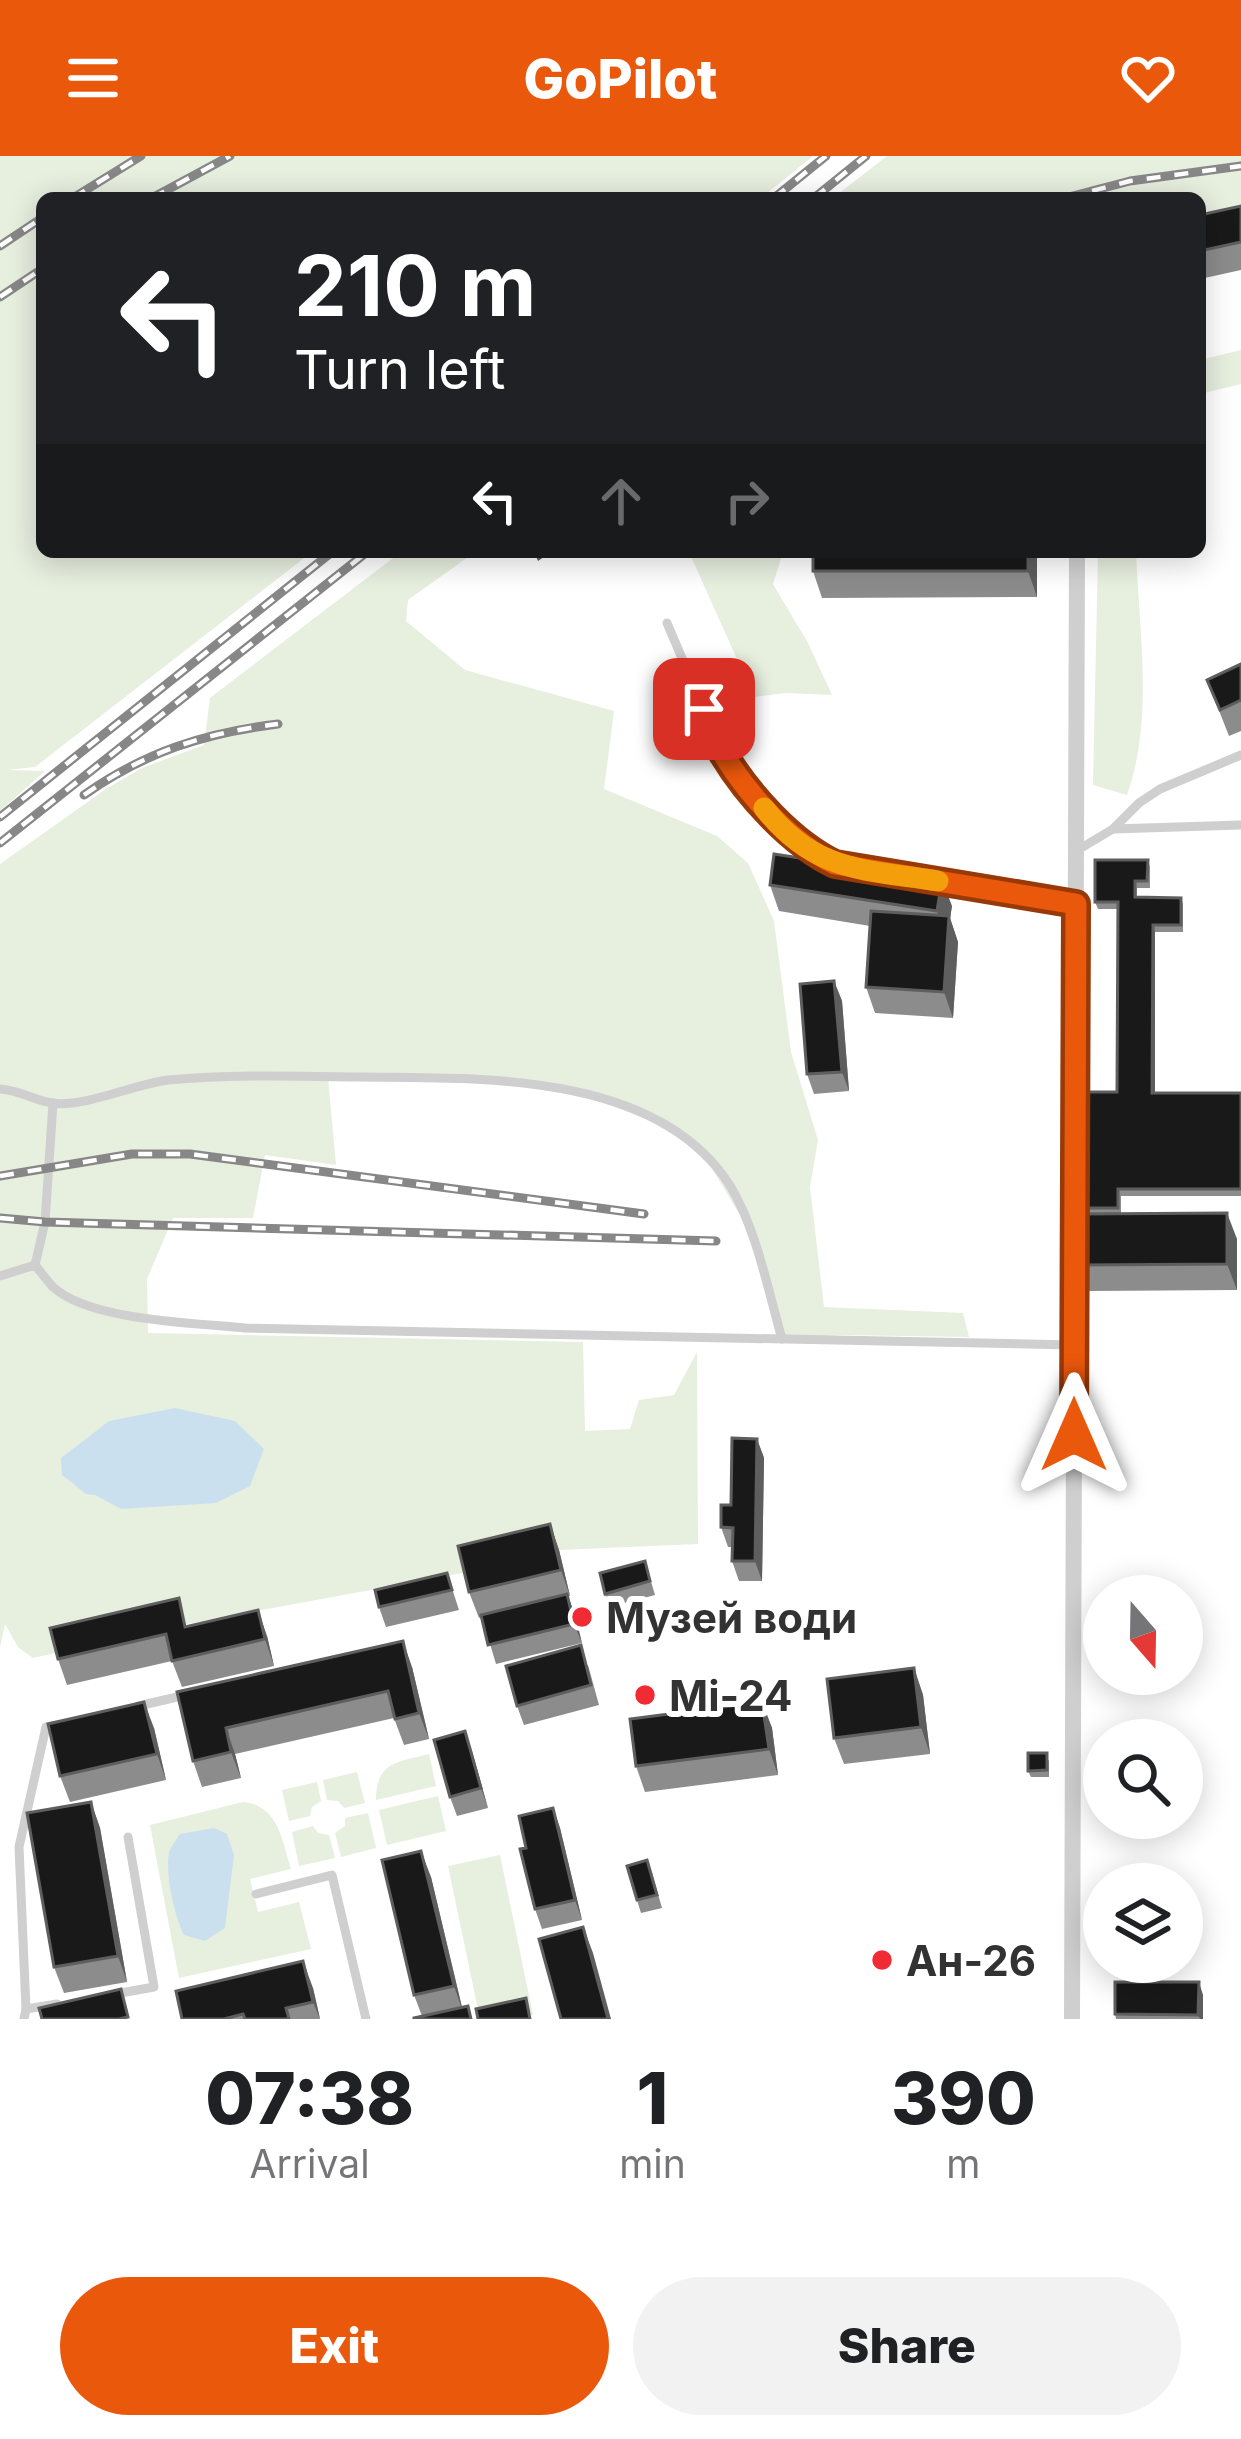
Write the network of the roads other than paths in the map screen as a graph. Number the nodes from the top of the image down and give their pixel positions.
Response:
1 (1077, 558) edge
2 (668, 623) dead end
3 (1241, 755) edge
4 (1241, 825) edge
5 (1113, 830) junction
6 (1076, 850) junction
7 (856, 868) edge
8 (922, 879) edge
9 (1076, 904) junction
10 (0, 1089) edge
11 (53, 1103) junction
12 (35, 1265) junction
13 (0, 1276) edge
14 (782, 1339) junction
15 (1074, 1345) junction
16 (205, 1690) edge
17 (136, 1706) edge
18 (68, 1722) edge
19 (128, 1837) dead end
20 (256, 1894) dead end
21 (112, 1995) edge
22 (69, 2002) edge
23 (25, 2014) edge
24 (366, 2019) edge
25 (1072, 2019) edge

1 - 6 street
2 - 7 lane
3 - 5 lane
4 - 5 lane
5 - 6 lane
6 - 9 street
8 - 9 lane
9 - 15 street
10 - 11 lane
11 - 12 lane
11 - 14 lane
12 - 13 lane
12 - 14 lane
14 - 15 lane
15 - 25 street
16 - 17 lane
18 - 23 lane
19 - 21 lane
20 - 24 lane
22 - 23 lane

